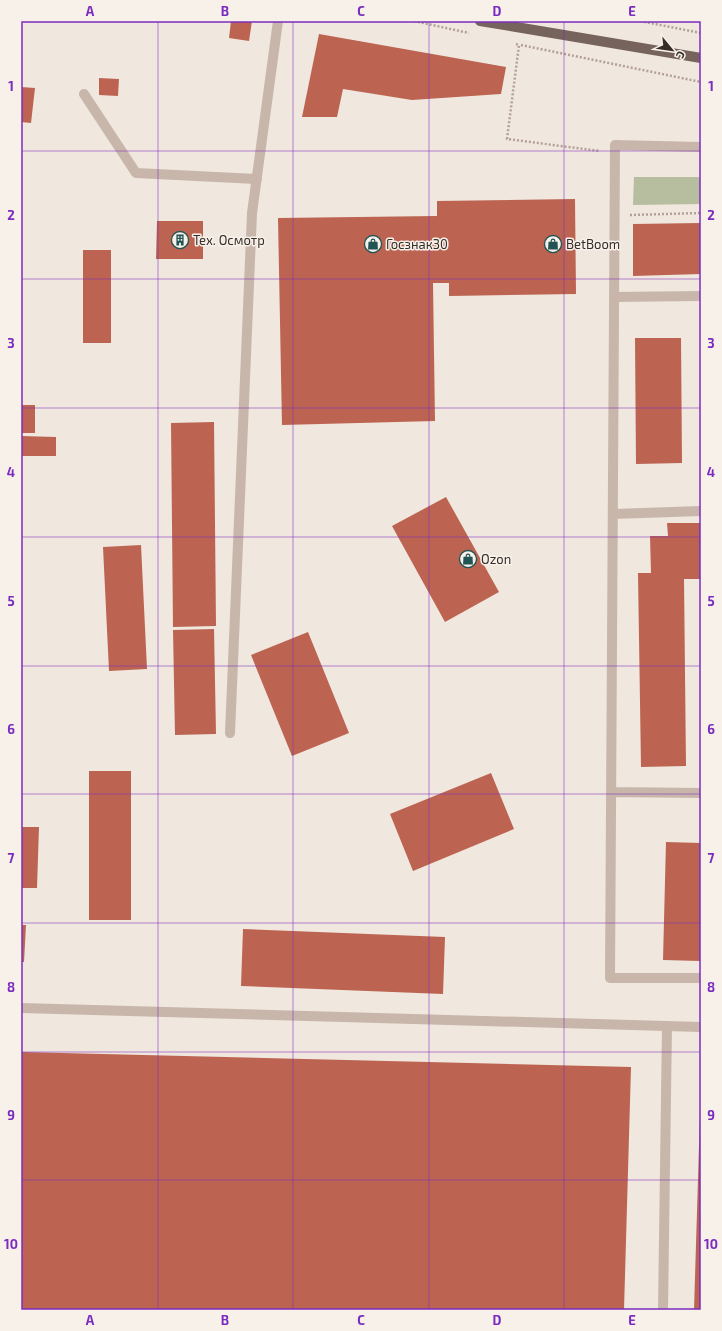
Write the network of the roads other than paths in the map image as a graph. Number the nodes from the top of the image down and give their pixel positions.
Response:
1 (278, 21) edge
2 (480, 21) edge
3 (701, 58) edge
4 (84, 94) dead end
5 (701, 147) edge
6 (257, 180) junction
7 (701, 296) edge
8 (614, 297) junction
9 (701, 511) edge
10 (613, 514) junction
11 (230, 733) dead end
12 (611, 792) junction
13 (701, 793) edge
14 (701, 978) edge
15 (21, 1008) edge
16 (667, 1026) junction
17 (701, 1027) edge
18 (663, 1310) edge

1 - 6 lane
2 - 3 main road
4 - 6 lane
5 - 8 lane
6 - 11 lane
7 - 8 lane
8 - 10 lane
9 - 10 lane
10 - 12 lane
12 - 13 lane
12 - 14 lane
15 - 16 lane
16 - 17 lane
16 - 18 lane

